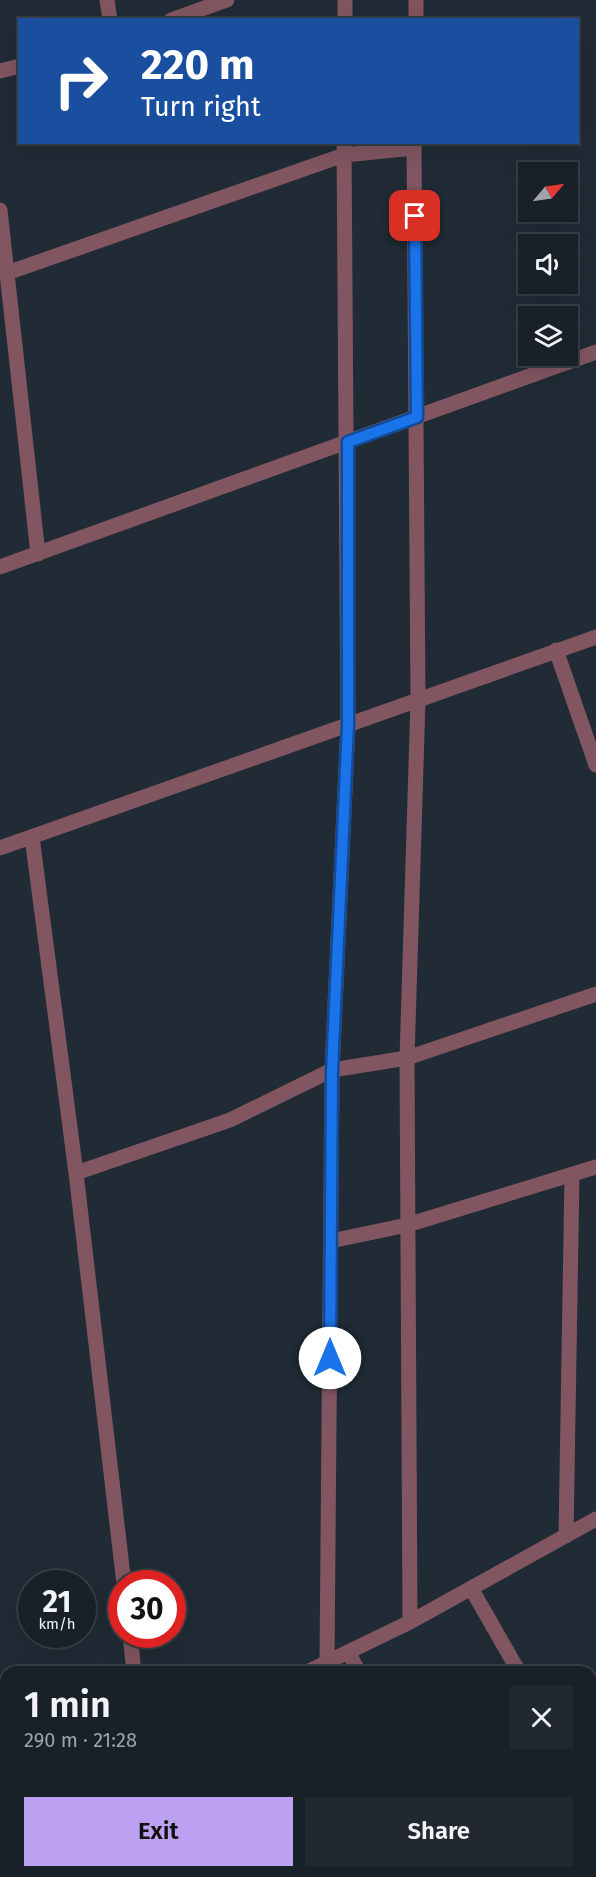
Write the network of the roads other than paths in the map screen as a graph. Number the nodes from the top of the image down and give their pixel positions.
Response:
1 (107, 0) edge
2 (227, 0) edge
3 (345, 0) edge
4 (416, 0) edge
5 (110, 18) edge
6 (177, 18) edge
7 (345, 18) edge
8 (416, 18) edge
9 (18, 66) edge
10 (0, 71) edge
11 (414, 145) edge
12 (344, 149) edge
13 (0, 210) edge
14 (7, 273) junction
15 (596, 352) edge
16 (417, 417) junction
17 (348, 442) junction
18 (38, 554) junction
19 (0, 567) edge
20 (596, 637) edge
21 (556, 650) junction
22 (418, 700) junction
23 (348, 725) junction
24 (596, 765) edge
25 (32, 837) junction
26 (0, 848) edge
27 (596, 994) edge
28 (407, 1058) junction
29 (332, 1071) junction
30 (596, 1167) edge
31 (76, 1173) junction
32 (572, 1175) junction
33 (407, 1225) junction
34 (331, 1241) junction
35 (596, 1519) edge
36 (566, 1536) junction
37 (122, 1570) edge
38 (471, 1588) junction
39 (410, 1622) junction
40 (131, 1648) edge
41 (348, 1652) junction
42 (327, 1662) junction
43 (133, 1666) edge
44 (319, 1666) edge
45 (356, 1666) edge
46 (516, 1666) edge

1 - 5 street
2 - 6 street
3 - 7 street
4 - 8 street
9 - 10 street
11 - 12 street
11 - 16 street
12 - 14 street
12 - 17 street
13 - 14 street
14 - 18 street
15 - 16 street
16 - 17 street
16 - 22 street
17 - 18 street
17 - 23 street
18 - 19 street
20 - 21 street
21 - 22 street
21 - 24 street
22 - 23 street
22 - 28 street
23 - 25 street
23 - 29 street
25 - 26 street
25 - 31 street
27 - 28 street
28 - 29 street
28 - 33 street
29 - 31 street
29 - 34 street
30 - 32 street
31 - 37 street
32 - 33 street
32 - 36 street
33 - 34 street
33 - 39 street
34 - 42 street
35 - 36 street
36 - 38 street
38 - 39 street
38 - 46 street
39 - 41 street
40 - 43 street
41 - 42 street
41 - 45 street
42 - 44 street

